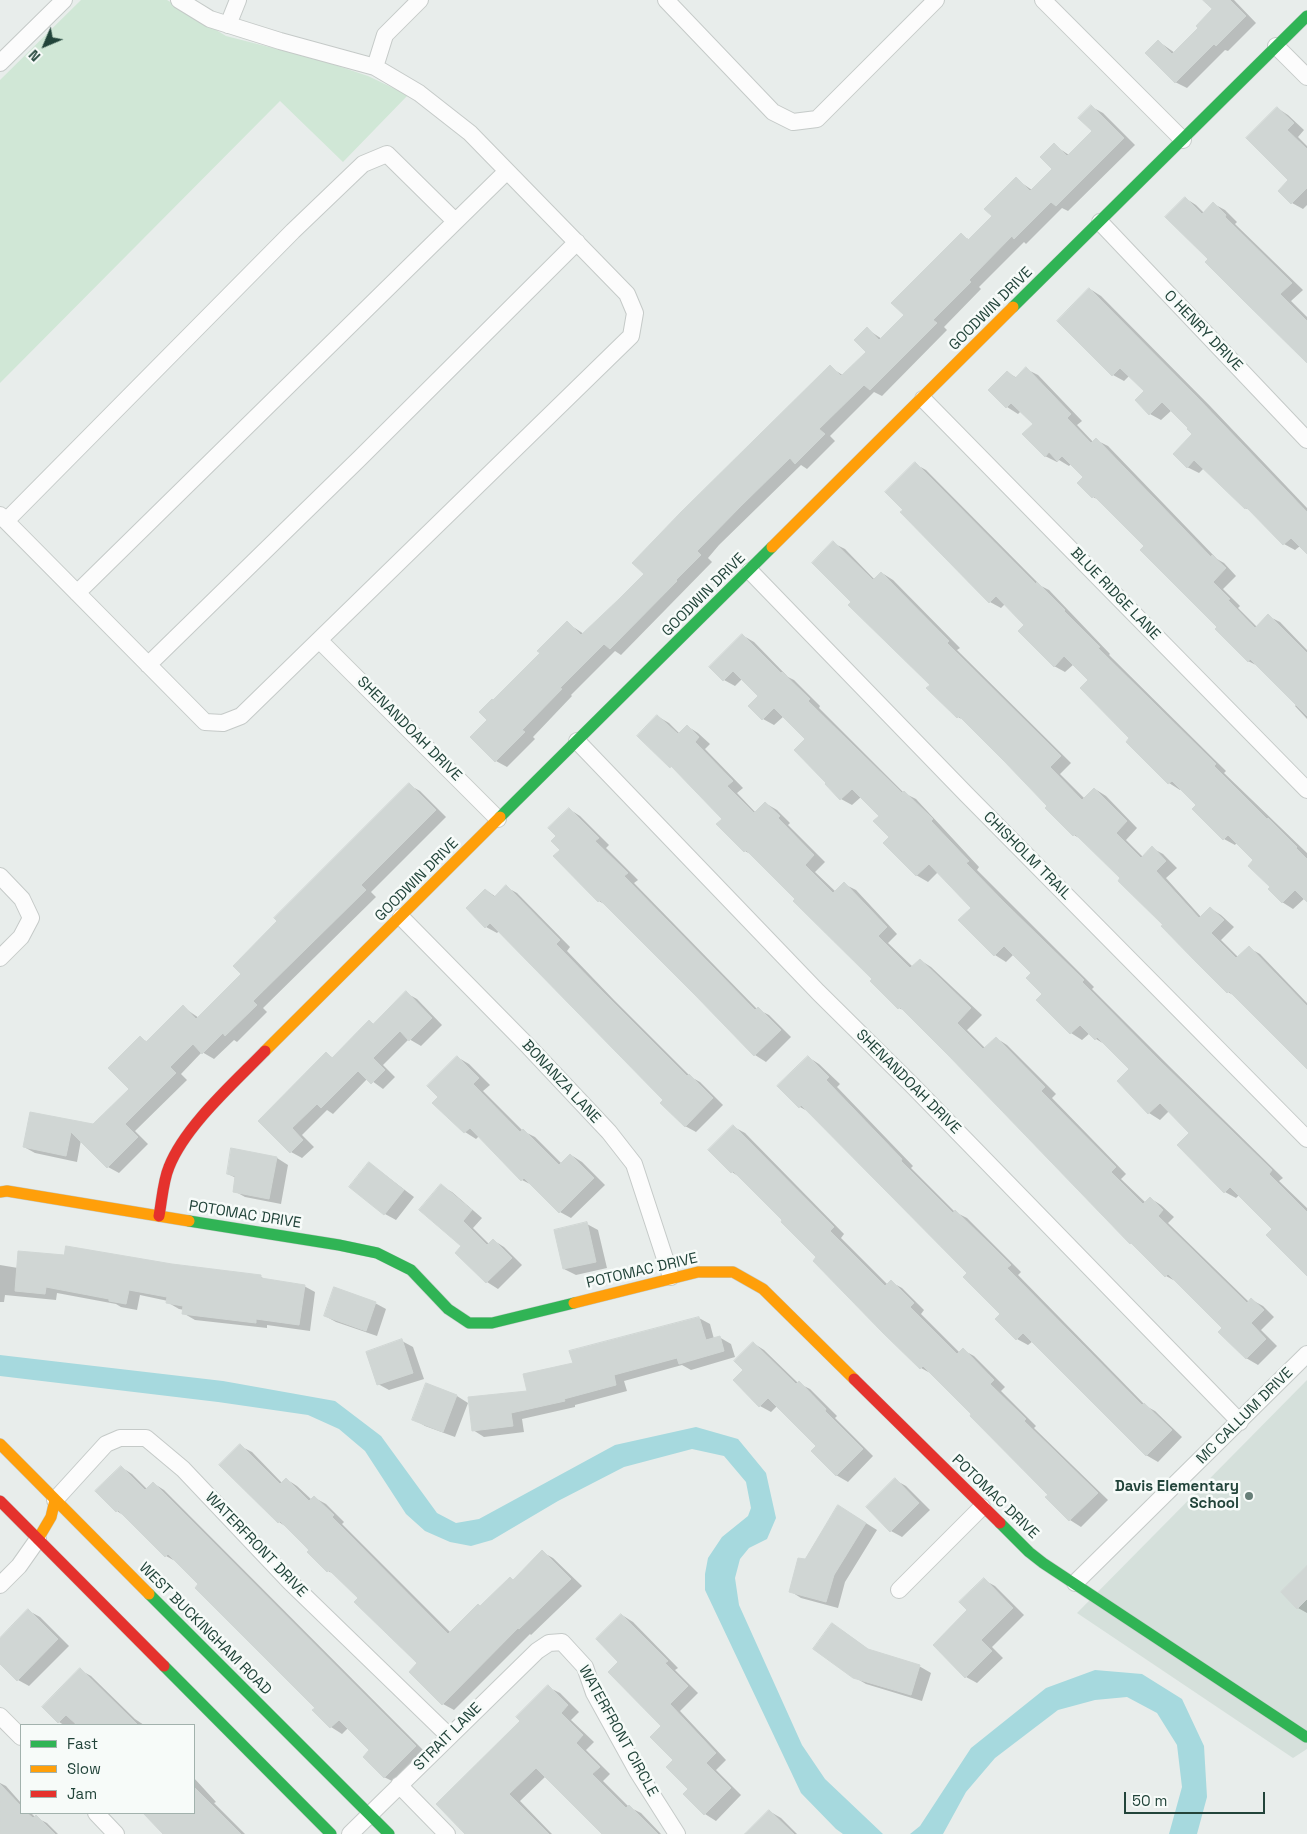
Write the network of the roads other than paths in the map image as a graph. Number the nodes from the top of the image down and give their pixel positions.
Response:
1 (64, 0) edge
2 (180, 0) edge
3 (238, 0) edge
4 (420, 0) edge
5 (666, 0) edge
6 (936, 0) edge
7 (1043, 0) edge
8 (1307, 16) edge
9 (228, 24) junction
10 (1276, 46) junction
11 (0, 63) edge
12 (375, 67) junction
13 (1307, 77) edge
14 (1183, 140) junction
15 (507, 171) junction
16 (456, 221) junction
17 (1100, 222) junction
18 (577, 242) junction
19 (923, 399) junction
20 (1307, 440) edge
21 (3, 518) edge
22 (750, 571) junction
23 (77, 593) junction
24 (319, 640) junction
25 (148, 665) junction
26 (577, 741) junction
27 (1307, 790) edge
28 (498, 819) junction
29 (0, 876) edge
30 (401, 917) junction
31 (0, 958) edge
32 (1307, 1139) edge
33 (0, 1192) edge
34 (159, 1216) junction
35 (671, 1277) junction
36 (1307, 1354) edge
37 (1240, 1422) junction
38 (0, 1444) edge
39 (55, 1500) junction
40 (0, 1501) edge
41 (982, 1507) junction
42 (38, 1539) junction
43 (1076, 1583) junction
44 (0, 1585) edge
45 (899, 1590) dead end
46 (549, 1643) joint
47 (0, 1716) edge
48 (20, 1736) edge
49 (449, 1736) junction
50 (1306, 1737) edge
51 (399, 1786) junction
52 (97, 1814) edge
53 (370, 1814) junction
54 (116, 1834) edge
55 (331, 1834) edge
56 (350, 1834) edge
57 (389, 1834) edge
58 (447, 1834) edge
59 (677, 1834) edge

1 - 11 street
2 - 9 street
3 - 9 street
4 - 12 street
5 - 6 street
7 - 14 street
8 - 10 street, GOODWIN DRIVE
9 - 12 street
10 - 13 street
10 - 14 street, GOODWIN DRIVE
12 - 15 street
14 - 17 street, GOODWIN DRIVE
15 - 16 street
15 - 18 street
16 - 21 street
16 - 23 street
17 - 19 street, GOODWIN DRIVE
17 - 20 street, O HENRY DRIVE
18 - 24 street
18 - 25 street
19 - 22 street, GOODWIN DRIVE
19 - 27 street, BLUE RIDGE LANE
21 - 23 street
22 - 26 street, GOODWIN DRIVE
22 - 32 street, CHISHOLM TRAIL
23 - 25 street
24 - 25 street
24 - 28 street, SHENANDOAH DRIVE
26 - 28 street, GOODWIN DRIVE
26 - 37 street, SHENANDOAH DRIVE
28 - 30 street, GOODWIN DRIVE
29 - 31 street
30 - 34 street, GOODWIN DRIVE
30 - 35 street, BONANZA LANE
33 - 34 street, POTOMAC DRIVE
34 - 35 street, POTOMAC DRIVE
35 - 41 street, POTOMAC DRIVE
36 - 37 street, MC CALLUM DRIVE
37 - 43 street, MC CALLUM DRIVE
38 - 39 street, WEST BUCKINGHAM ROAD
39 - 42 street
39 - 49 street, WATERFRONT DRIVE
39 - 53 street, WEST BUCKINGHAM ROAD
40 - 42 street
41 - 43 street, POTOMAC DRIVE
41 - 45 street
42 - 44 street
42 - 55 street
43 - 50 street, POTOMAC DRIVE
46 - 49 street, STRAIT LANE
46 - 59 street, WATERFRONT CIRCLE
47 - 48 street
49 - 51 street, STRAIT LANE
51 - 53 street, STRAIT LANE
51 - 58 street
52 - 54 street
53 - 56 street, STRAIT LANE
53 - 57 street, WEST BUCKINGHAM ROAD

